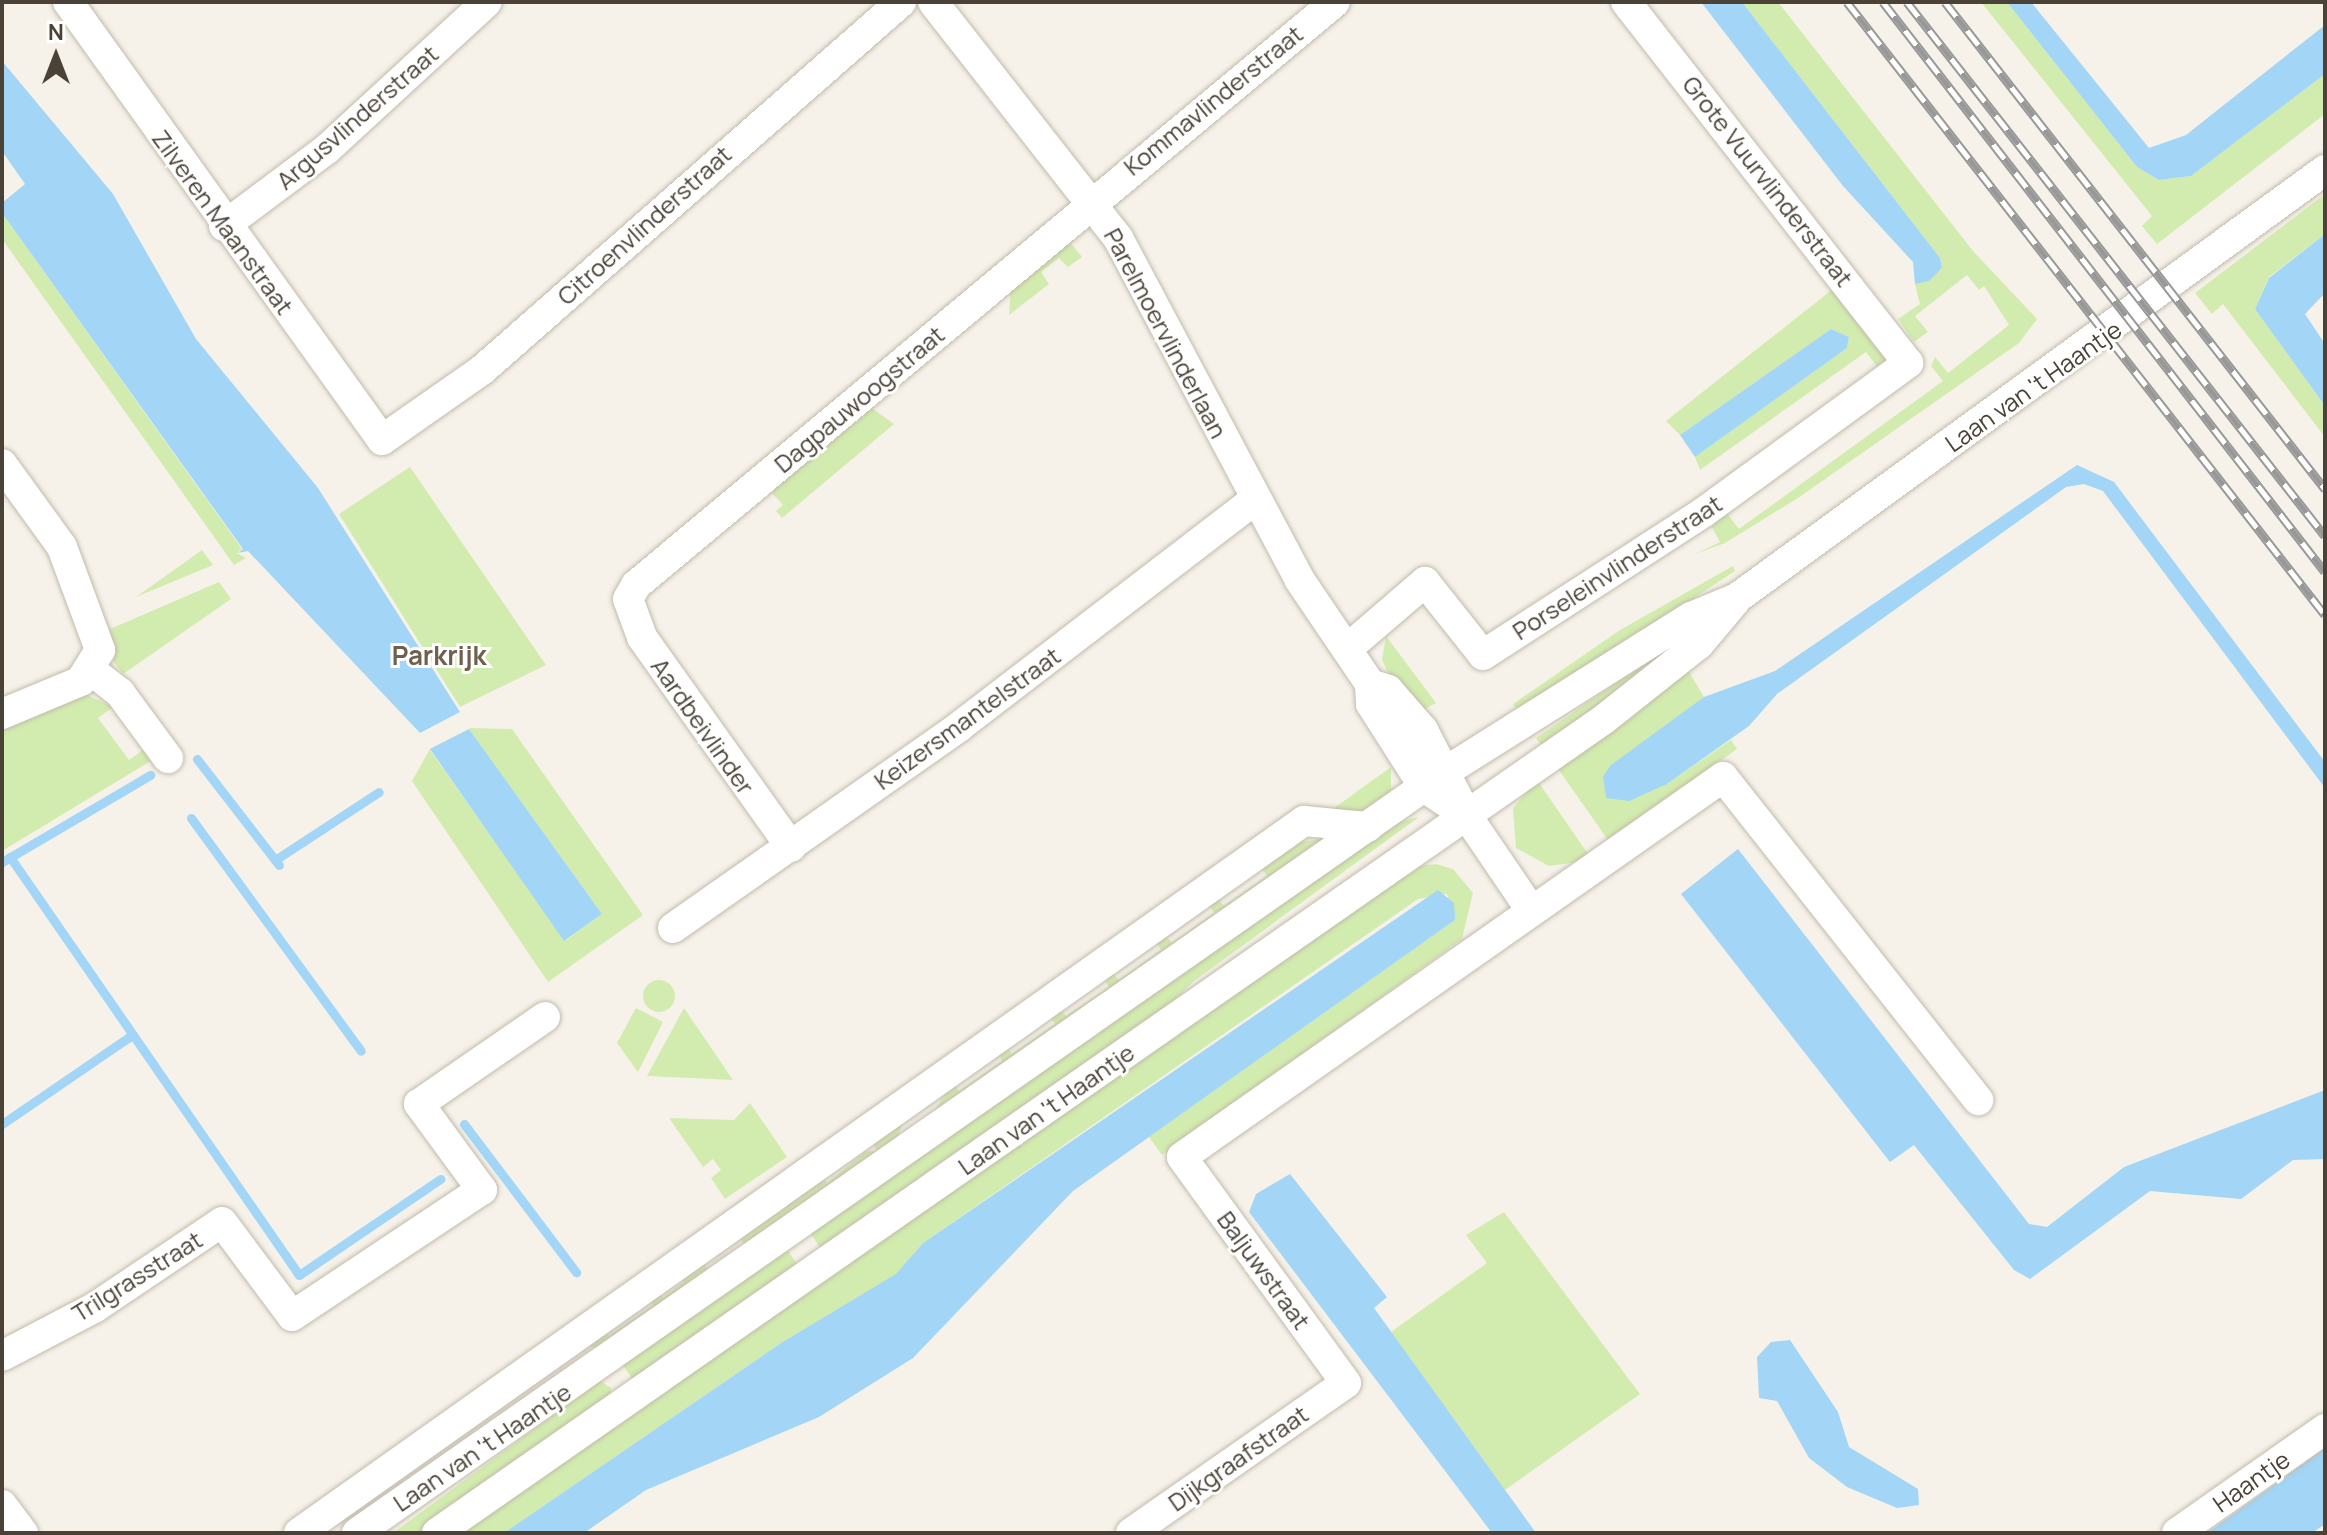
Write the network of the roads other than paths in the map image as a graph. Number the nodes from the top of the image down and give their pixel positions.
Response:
1 (68, 2) edge
2 (487, 2) edge
3 (901, 2) edge
4 (933, 2) edge
5 (1626, 2) edge
6 (1324, 10) edge
7 (2325, 170) edge
8 (1093, 201) junction
9 (224, 226) junction
10 (1908, 363) joint
11 (382, 440) joint
12 (2, 464) edge
13 (1255, 500) junction
14 (1737, 598) junction
15 (628, 599) joint
16 (1347, 649) junction
17 (92, 671) junction
18 (2, 714) edge
19 (168, 758) dead end
20 (1436, 778) junction
21 (1467, 816) junction
22 (1368, 827) junction
23 (791, 847) junction
24 (1531, 910) junction
25 (673, 928) dead end
26 (545, 1017) dead end
27 (928, 1089) junction
28 (1978, 1100) dead end
29 (917, 1146) junction
30 (791, 1233) junction
31 (817, 1270) junction
32 (541, 1355) junction
33 (2, 1356) edge
34 (607, 1361) junction
35 (1346, 1383) joint
36 (626, 1402) junction
37 (2325, 1429) edge
38 (2, 1505) edge
39 (23, 1533) edge
40 (299, 1533) edge
41 (357, 1533) edge
42 (437, 1533) edge
43 (1131, 1533) edge
44 (2177, 1533) edge

1 - 9 street, Zilveren Maanstraat
2 - 9 street, Argusvlinderstraat
3 - 11 street, Citroenvlinderstraat
4 - 8 street, Parelmoervlinderlaan
5 - 10 street, Grote Vuurvlinderstraat
6 - 8 street, Kommavlinderstraat
7 - 14 street, Laan van 't Haantje
8 - 13 street, Parelmoervlinderlaan
8 - 15 street, Dagpauwoogstraat
9 - 11 street, Zilveren Maanstraat
10 - 16 street, Porseleinvlinderstraat
12 - 17 street
13 - 16 street, Parelmoervlinderlaan
13 - 23 street, Keizersmantelstraat
14 - 20 street, Laan van 't Haantje
14 - 21 street, Laan van 't Haantje
15 - 23 street, Aardbeivlinder
16 - 20 street, Parelmoervlinderlaan
17 - 18 street
17 - 19 street
20 - 21 street
20 - 22 street, Laan van 't Haantje
21 - 24 street
21 - 31 street, Laan van 't Haantje
22 - 27 street, Laan van 't Haantje
22 - 29 street, Laan van 't Haantje
23 - 25 street, Keizersmantelstraat
24 - 28 street
24 - 35 street, Baljuwstraat
26 - 33 street, Trilgrasstraat
27 - 29 street
27 - 32 street, Laan van 't Haantje
29 - 30 street, Laan van 't Haantje
30 - 31 street
30 - 34 street, Laan van 't Haantje
31 - 36 street, Laan van 't Haantje
32 - 34 street, Laan van 't Haantje
32 - 40 street, Laan van 't Haantje
34 - 36 street
34 - 41 street, Laan van 't Haantje
35 - 43 street, Dijkgraafstraat
36 - 42 street, Laan van 't Haantje
37 - 44 street, Haantje
38 - 39 street

